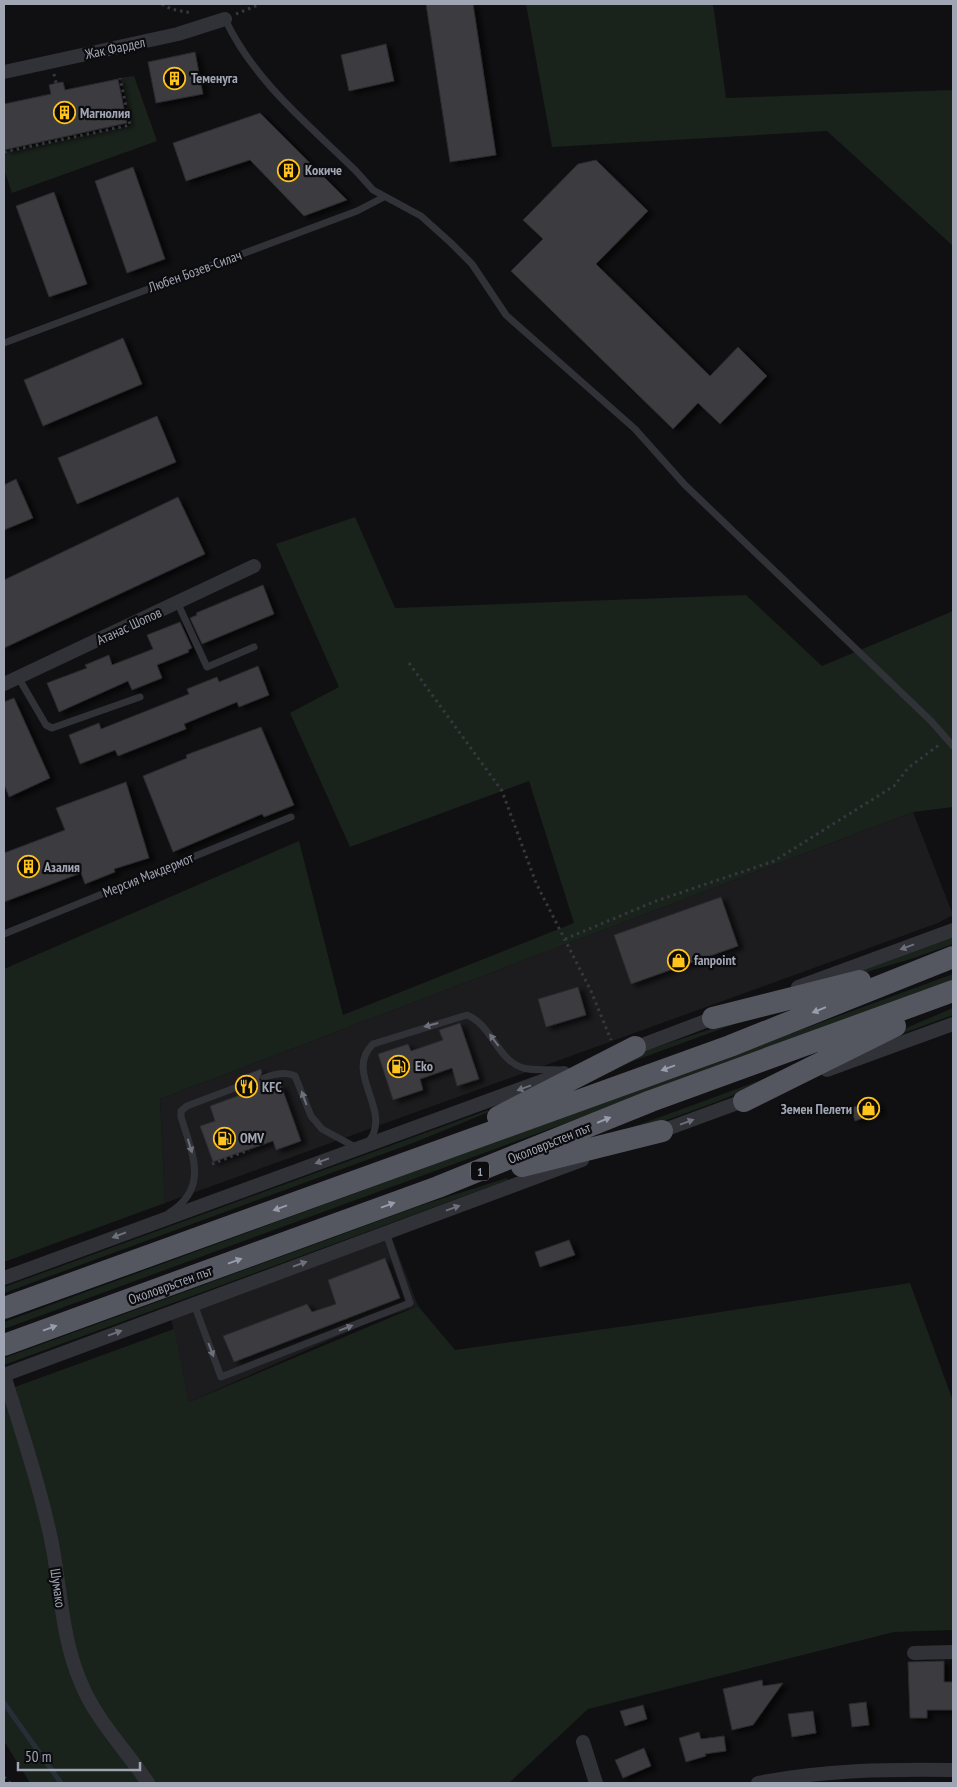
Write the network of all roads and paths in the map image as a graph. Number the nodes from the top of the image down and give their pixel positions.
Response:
1 (260, 4) edge
2 (225, 20) junction
3 (4, 72) edge
4 (120, 78) dead end
5 (4, 152) edge
6 (384, 197) junction
7 (4, 343) edge
8 (254, 566) dead end
9 (178, 604) junction
10 (254, 647) dead end
11 (409, 663) dead end
12 (18, 677) junction
13 (4, 684) edge
14 (140, 697) dead end
15 (948, 740) junction
16 (953, 746) edge
17 (292, 817) dead end
18 (953, 930) edge
19 (4, 934) edge
20 (564, 938) junction
21 (950, 958) edge
22 (953, 991) edge
23 (953, 997) edge
24 (713, 1018) junction
25 (953, 1024) edge
26 (626, 1051) junction
27 (572, 1070) junction
28 (264, 1078) dead end
29 (240, 1086) dead end
30 (744, 1101) junction
31 (662, 1131) junction
32 (362, 1147) junction
33 (249, 1150) dead end
34 (408, 1162) junction
35 (212, 1164) dead end
36 (438, 1187) junction
37 (153, 1223) junction
38 (386, 1233) junction
39 (4, 1278) edge
40 (194, 1304) junction
41 (4, 1308) edge
42 (4, 1345) edge
43 (4, 1375) edge
44 (953, 1652) edge
45 (914, 1653) dead end
46 (583, 1742) dead end
47 (953, 1770) edge
48 (4, 1777) edge
49 (854, 1777) edge
50 (10, 1783) edge
51 (148, 1783) edge
52 (596, 1783) edge
53 (758, 1783) edge

1 - 2 path
2 - 3 street, Жак Фардел
2 - 6 lane
4 - 5 path
6 - 7 lane, Любен Бозев-Силач
6 - 15 lane
8 - 9 street, Атанас Шопов
9 - 10 lane
9 - 12 street, Атанас Шопов
11 - 20 path
12 - 13 street, Атанас Шопов
12 - 14 lane
15 - 16 lane
15 - 20 path
17 - 19 lane, Мерсия Макдермот
18 -> 24 street
20 - 26 path
21 - 24 highway
21 -> 34 highway, Околовръстен път
36 -> 22 highway, Околовръстен път / 1
23 - 30 highway
24 - 26 street
25 - 30 street
26 - 27 street
26 - 34 highway
27 -> 32 street
27 -> 32 lane
32 -> 28 lane
29 -> 37 lane
31 -> 30 street
31 - 36 highway
38 -> 31 street
32 -> 37 street
33 - 35 path
34 -> 41 highway, Околовръстен път
42 -> 36 highway, Околовръстен път / 1
37 -> 39 street
40 -> 38 street
40 -> 38 lane
43 -> 40 street
43 - 51 street, Шумако
44 - 45 street
46 - 52 street
47 - 49 street
48 - 50 path
49 - 53 street

